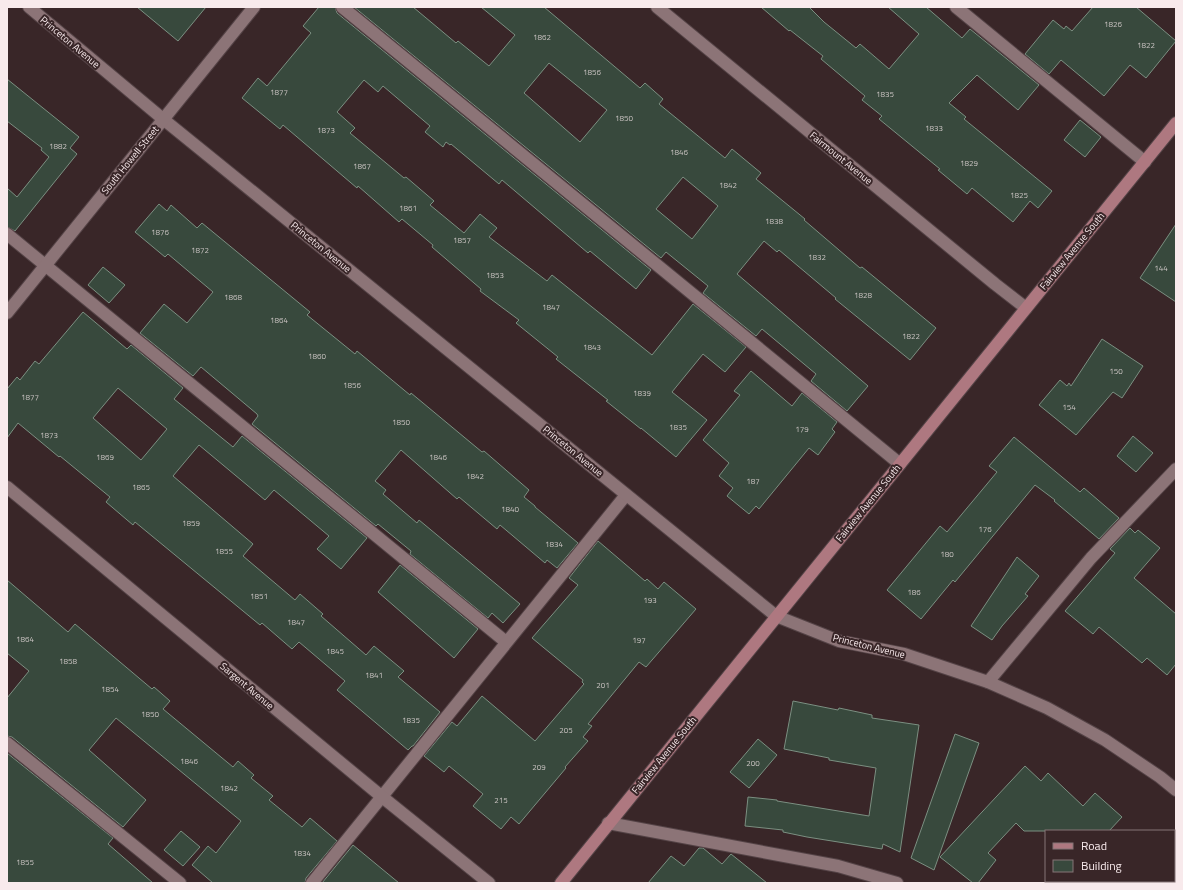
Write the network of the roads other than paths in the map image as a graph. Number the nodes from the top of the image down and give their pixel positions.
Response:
1 (29, 7) edge
2 (254, 7) edge
3 (342, 7) edge
4 (657, 7) edge
5 (956, 7) edge
6 (163, 118) junction
7 (1176, 123) edge
8 (1145, 162) junction
9 (7, 234) edge
10 (45, 265) junction
11 (1026, 308) junction
12 (7, 313) edge
13 (900, 464) junction
14 (1176, 469) edge
15 (7, 487) edge
16 (626, 495) junction
17 (776, 616) junction
18 (506, 642) junction
19 (988, 682) junction
20 (7, 743) edge
21 (1176, 790) edge
22 (381, 796) junction
23 (608, 823) junction
24 (180, 883) edge
25 (312, 883) edge
26 (489, 883) edge
27 (561, 883) edge
28 (897, 883) edge

1 - 6 street, Princeton Avenue
2 - 6 street, South Howell Street
3 - 13 street
4 - 11 street, Fairmount Avenue
5 - 8 street
6 - 10 street, South Howell Street
6 - 16 street, Princeton Avenue
7 - 8 street, Fairview Avenue South
8 - 11 street, Fairview Avenue South
9 - 10 street
10 - 12 street, South Howell Street
10 - 18 street
11 - 13 street, Fairview Avenue South
13 - 17 street, Fairview Avenue South
14 - 19 street
15 - 22 street, Sargent Avenue
16 - 17 street, Princeton Avenue
16 - 18 street
17 - 19 street, Princeton Avenue
17 - 23 street, Fairview Avenue South
18 - 22 street
19 - 21 street, Princeton Avenue
20 - 24 street
22 - 25 street
22 - 26 street, Sargent Avenue
23 - 27 street, Fairview Avenue South
23 - 28 street

